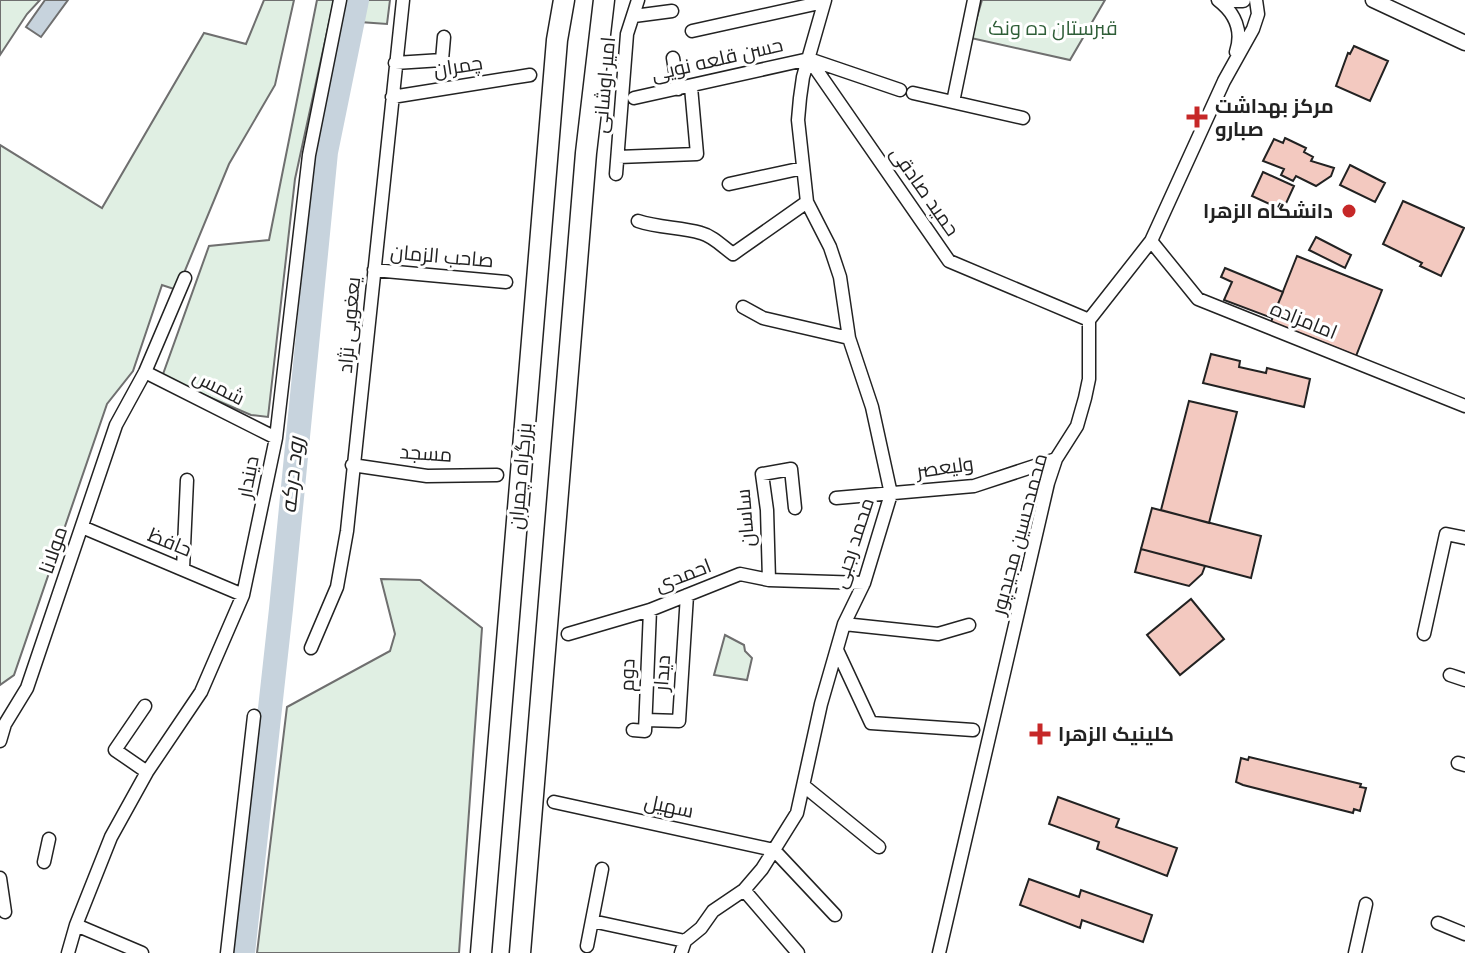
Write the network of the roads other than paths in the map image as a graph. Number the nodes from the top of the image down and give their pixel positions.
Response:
1 (340, 0) edge
2 (403, 0) edge
3 (564, 0) edge
4 (604, 0) edge
5 (638, 0) edge
6 (974, 0) edge
7 (1220, 0) edge
8 (1243, 0) edge
9 (1256, 0) edge
10 (1373, 0) edge
11 (824, 1) edge
12 (672, 11) dead end
13 (634, 16) junction
14 (692, 31) dead end
15 (444, 37) dead end
16 (1465, 43) edge
17 (673, 58) dead end
18 (809, 59) junction
19 (395, 63) junction
20 (1231, 66) junction
21 (530, 75) dead end
22 (684, 88) junction
23 (392, 97) junction
24 (634, 98) dead end
25 (953, 102) junction
26 (1023, 118) dead end
27 (618, 157) junction
28 (803, 168) junction
29 (616, 174) dead end
30 (729, 184) dead end
31 (807, 202) junction
32 (638, 221) dead end
33 (1151, 241) junction
34 (374, 270) junction
35 (185, 278) dead end
36 (506, 282) dead end
37 (743, 307) dead end
38 (1089, 320) junction
39 (849, 338) junction
40 (145, 372) junction
41 (1465, 406) edge
42 (276, 438) junction
43 (1056, 459) junction
44 (352, 465) junction
45 (497, 475) dead end
46 (187, 480) dead end
47 (891, 494) junction
48 (836, 498) dead end
49 (795, 508) dead end
50 (82, 527) junction
51 (1465, 538) edge
52 (183, 569) junction
53 (769, 580) junction
54 (864, 583) junction
55 (243, 595) junction
56 (687, 595) junction
57 (650, 610) junction
58 (844, 624) junction
59 (969, 625) dead end
60 (568, 634) dead end
61 (1424, 634) dead end
62 (311, 648) dead end
63 (837, 650) junction
64 (1450, 675) dead end
65 (1465, 680) edge
66 (145, 706) dead end
67 (254, 716) dead end
68 (646, 720) junction
69 (633, 730) dead end
70 (973, 730) dead end
71 (0, 741) edge
72 (147, 772) junction
73 (804, 786) junction
74 (554, 802) dead end
75 (49, 839) dead end
76 (879, 847) dead end
77 (774, 850) junction
78 (44, 862) dead end
79 (602, 869) dead end
80 (0, 878) edge
81 (744, 890) junction
82 (1366, 904) dead end
83 (5, 912) dead end
84 (835, 915) dead end
85 (592, 921) junction
86 (1438, 923) dead end
87 (76, 925) junction
88 (1465, 934) edge
89 (587, 946) dead end
90 (683, 949) edge
91 (126, 950) edge
92 (68, 953) edge
93 (142, 953) edge
94 (227, 953) edge
95 (481, 953) edge
96 (520, 953) edge
97 (798, 953) edge
98 (939, 953) edge
99 (1355, 953) edge

1 - 42 street, دیندار
2 - 19 street, یعغوبی نژاد
3 - 95 highway, بزرگراه چمران
4 - 96 highway, بزرگراه چمران
5 - 13 street, امیر اوشانی
6 - 25 street
7 - 8 street
7 - 20 street
9 - 20 street
10 - 16 street
11 - 14 street
11 - 18 street, محمد رجبی
12 - 13 street
13 - 27 street, امیر اوشانی
15 - 19 street
17 - 22 street
18 - 22 street, حسن قلعه نویی
18 - 25 street
18 - 28 street, محمد رجبی
18 - 38 street, حمید صادقی
19 - 23 street, یعغوبی نژاد
20 - 33 street
21 - 23 street, چمران
22 - 24 street, حسن قلعه نویی
22 - 27 street
23 - 34 street, یعغوبی نژاد
25 - 26 street
27 - 29 street, امیر اوشانی
28 - 30 street
28 - 31 street, محمد رجبی
31 - 32 street
31 - 39 street, محمد رجبی
33 - 38 street
33 - 41 street, امامزاده
34 - 36 street, صاحب الزمان
34 - 44 street, یعغوبی نژاد
35 - 40 street, مولانا
37 - 39 street
38 - 43 street, محمدحسین مجیدپور
39 - 47 street, محمد رجبی
40 - 42 street, شمس
40 - 50 street, مولانا
42 - 55 street, دیندار
43 - 47 street, ولیعصر
43 - 98 street, محمدحسین مجیدپور
44 - 45 street, مسجد
44 - 62 street, یعغوبی نژاد
46 - 52 street
47 - 48 street, ولیعصر
47 - 54 street, محمد رجبی
49 - 53 street, ساسان
50 - 52 street, حافظ
50 - 71 street, مولانا
51 - 61 street
52 - 55 street, حافظ
53 - 54 street, احمدی
53 - 56 street, احمدی
54 - 58 street, محمد رجبی
55 - 72 street, دیندار
56 - 57 street, احمدی
56 - 68 street, دیدار
57 - 60 street, احمدی
57 - 68 street, دوم
58 - 59 street
58 - 63 street, محمد رجبی
63 - 70 street
63 - 73 street, محمد رجبی
64 - 65 street
66 - 72 street
67 - 94 street
68 - 69 street, دوم
72 - 87 street, دیندار
73 - 76 street
73 - 77 street, محمد رجبی
74 - 77 street, سهیل
75 - 78 street
77 - 81 street, محمد رجبی
77 - 84 street
79 - 85 street
80 - 83 street
81 - 90 street, محمد رجبی
81 - 97 street
82 - 99 street
85 - 89 street
85 - 90 street
86 - 88 street
87 - 91 street
87 - 92 street, دیندار
91 - 93 street

